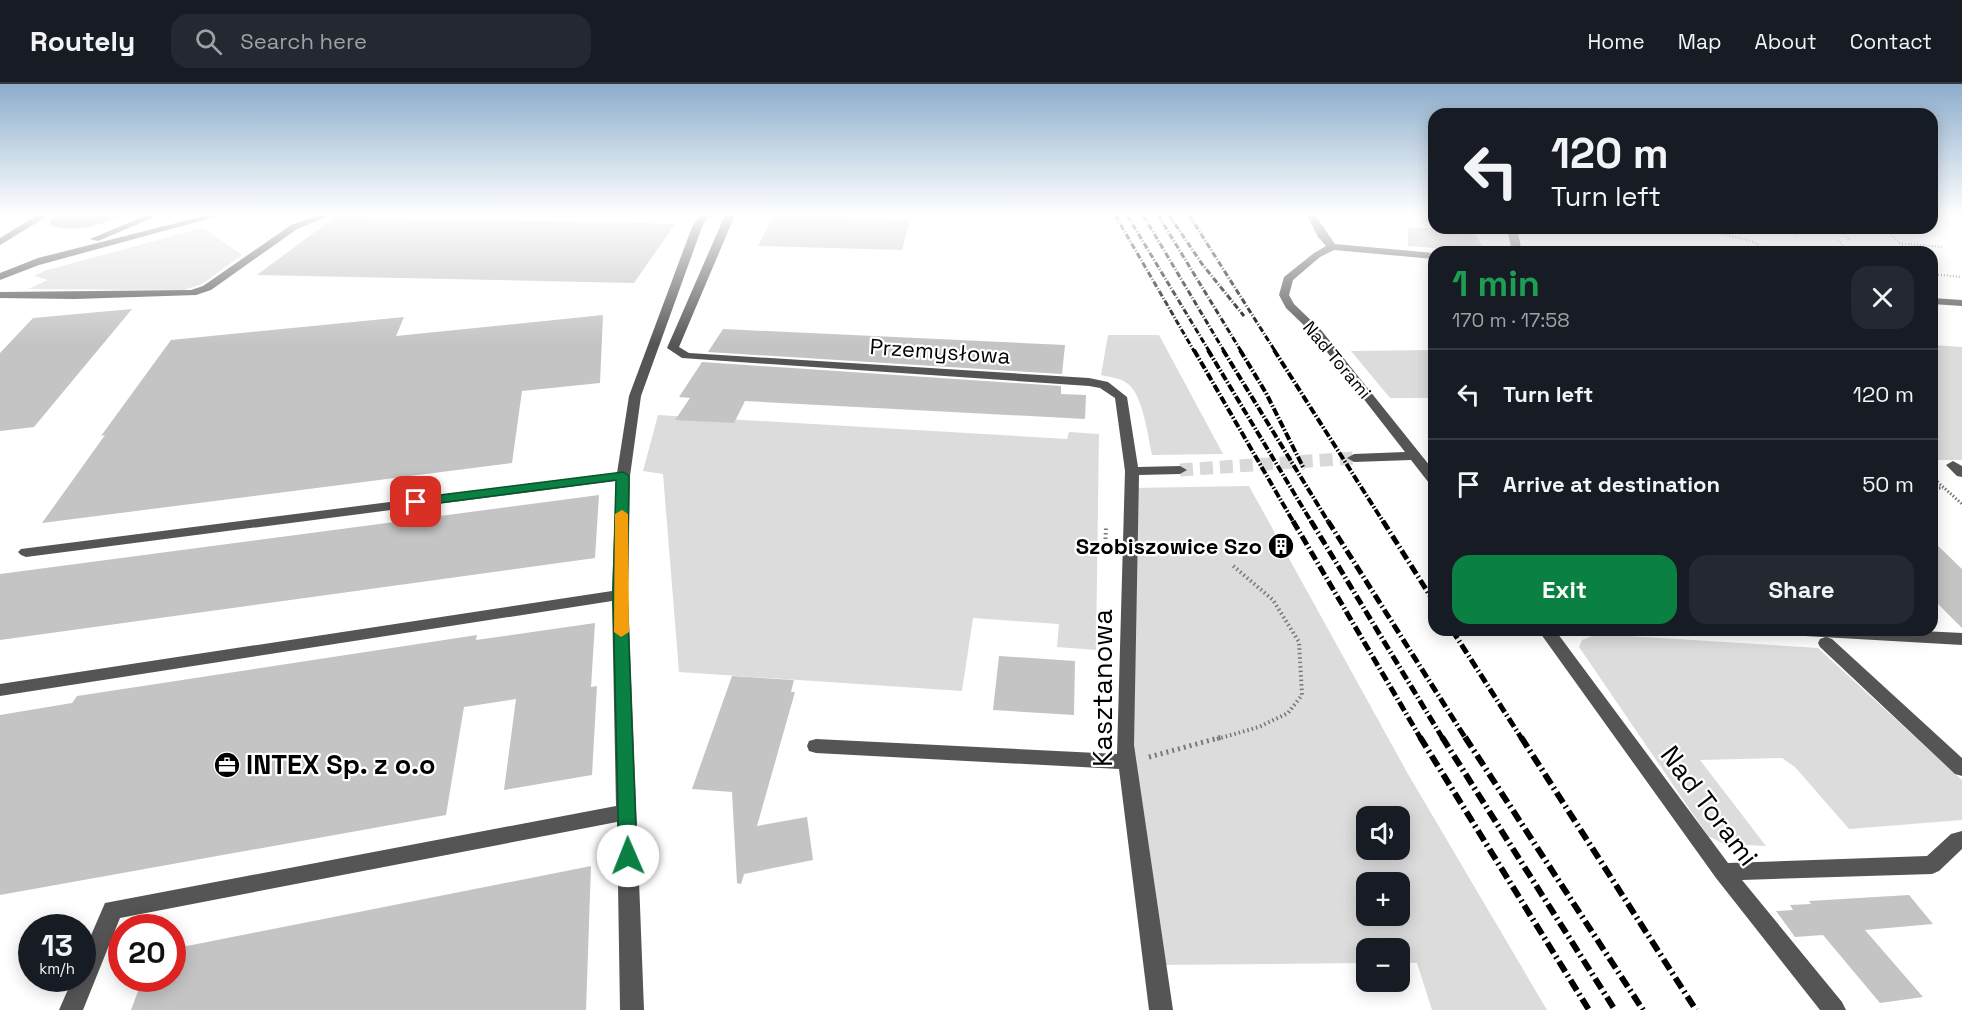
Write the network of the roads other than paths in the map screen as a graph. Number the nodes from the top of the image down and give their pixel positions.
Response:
1 (46, 258) edge
2 (52, 258) edge
3 (249, 258) edge
4 (686, 258) edge
5 (711, 258) edge
6 (1313, 258) edge
7 (34, 263) junction
8 (0, 277) edge
9 (0, 295) edge
10 (1938, 301) edge
11 (1962, 303) edge
12 (1414, 456) junction
13 (1354, 458) tunnel mouth
14 (1180, 470) tunnel mouth
15 (1132, 471) junction
16 (1428, 473) edge
17 (623, 476) junction
18 (26, 552) dead end
19 (620, 595) junction
20 (1550, 636) edge
21 (1910, 636) edge
22 (1962, 639) edge
23 (1826, 643) dead end
24 (0, 690) edge
25 (816, 746) dead end
26 (1128, 762) junction
27 (1962, 769) edge
28 (627, 812) junction
29 (1962, 839) edge
30 (1723, 872) junction
31 (71, 1010) edge
32 (632, 1010) edge
33 (1161, 1010) edge
34 (1834, 1010) edge

1 - 7 street
2 - 7 street
3 - 9 street
4 - 17 street
5 - 15 street, Przemysłowa
6 - 12 street, Nad Torami
7 - 8 street
10 - 11 street
12 - 13 street
12 - 16 street, Nad Torami
14 - 15 street
15 - 26 street, Kasztanowa
17 - 18 street
17 - 19 street
19 - 24 street
19 - 28 street
20 - 30 street, Nad Torami
21 - 22 street
23 - 27 street
25 - 26 street
26 - 33 street, Kasztanowa
28 - 31 street
28 - 32 street
29 - 30 street
30 - 34 street, Nad Torami

